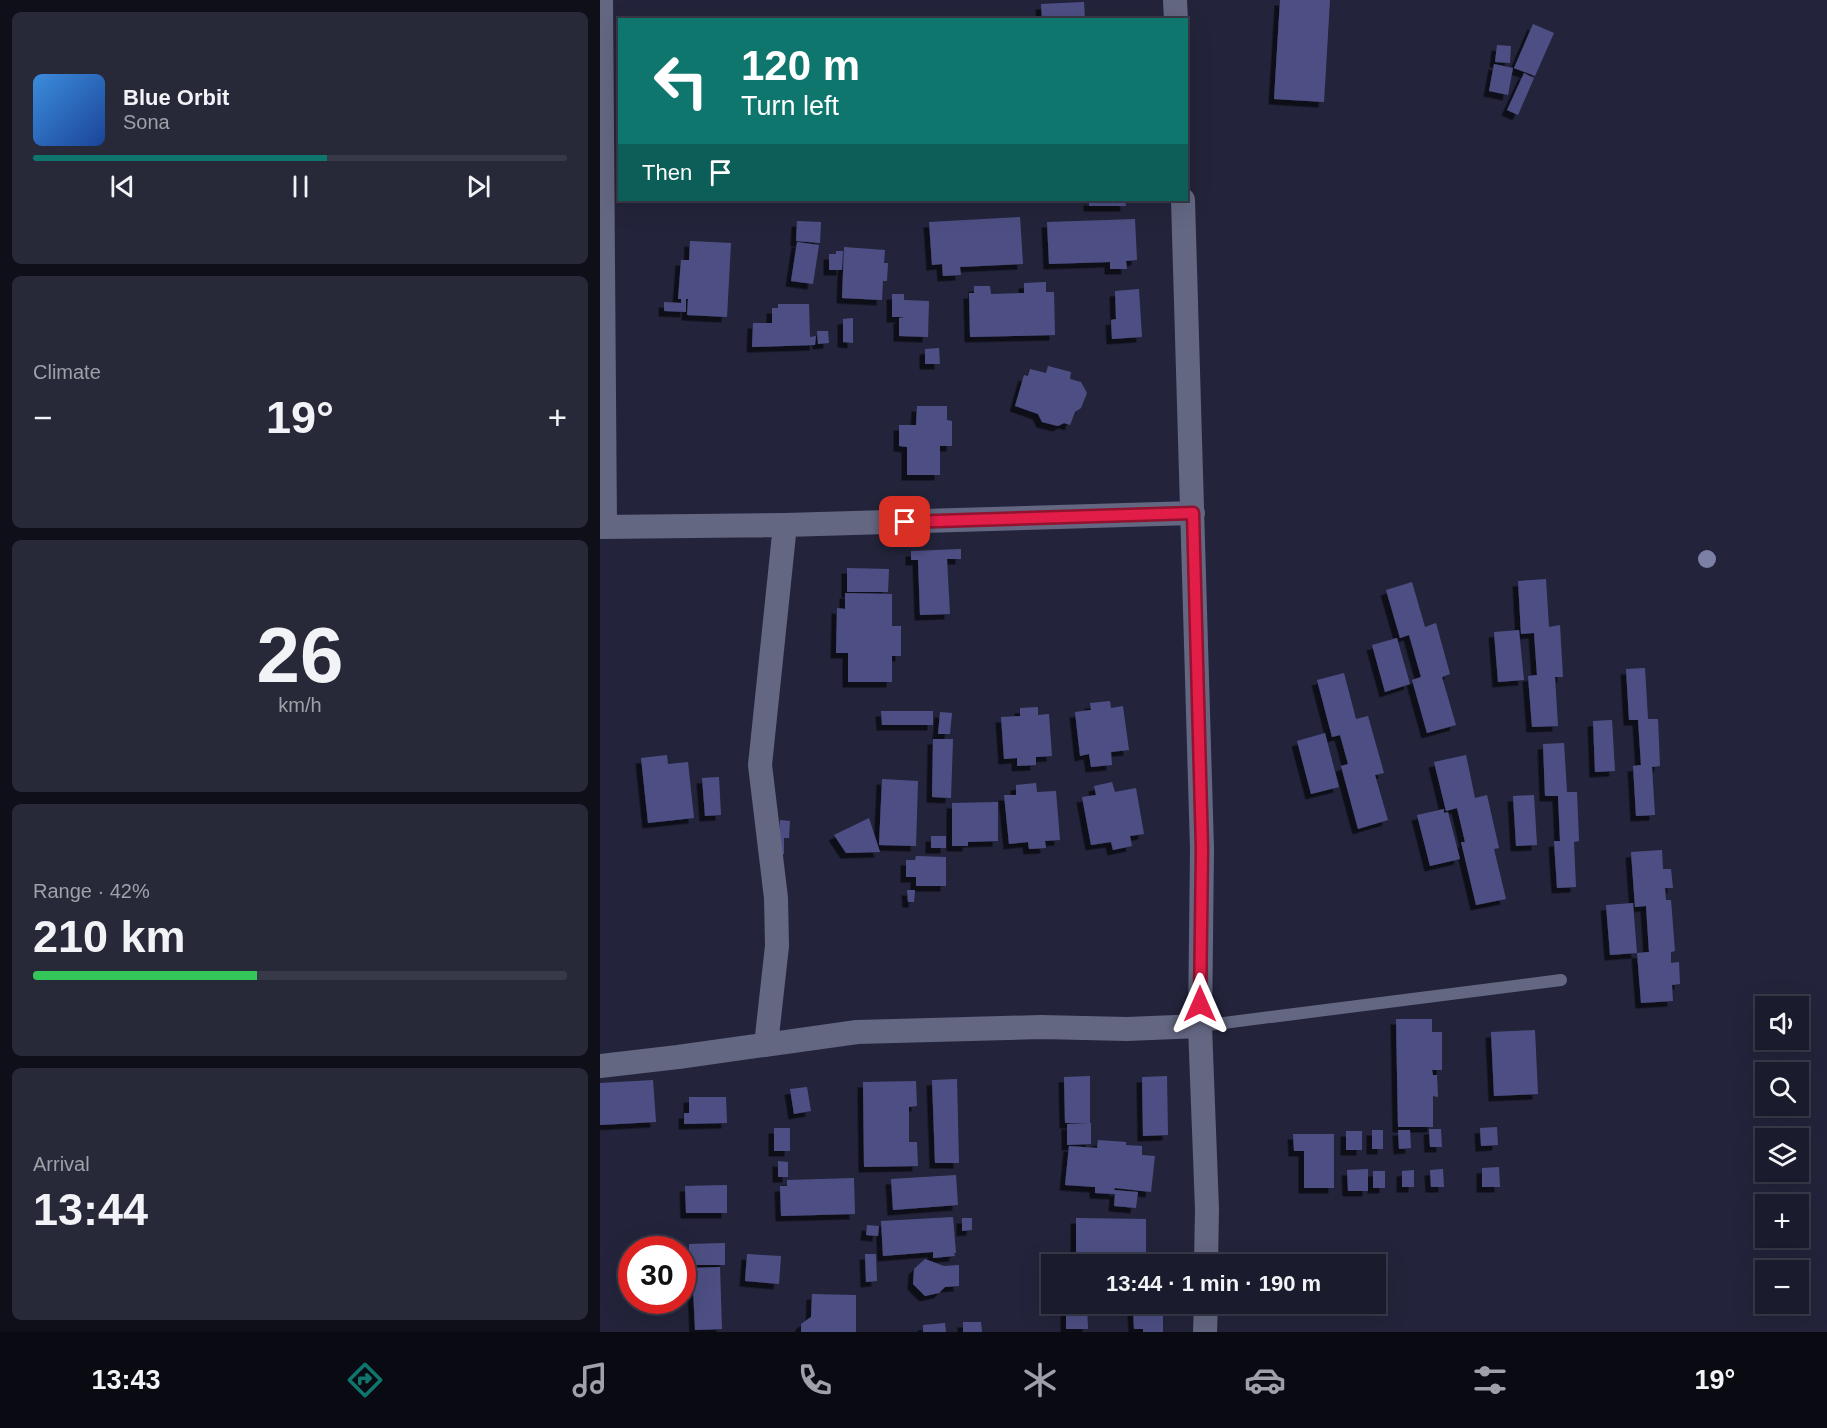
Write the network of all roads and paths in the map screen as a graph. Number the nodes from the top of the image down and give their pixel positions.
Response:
1 (1175, 0) edge
2 (601, 9) edge
3 (1176, 18) edge
4 (1183, 201) edge
5 (1193, 513) junction
6 (785, 525) junction
7 (603, 527) edge
8 (1561, 980) dead end
9 (1200, 1026) junction
10 (766, 1045) junction
11 (600, 1066) edge
12 (1206, 1254) edge
13 (1206, 1314) edge
14 (1205, 1332) edge

1 - 3 street
2 - 7 street
4 - 5 street
5 - 6 street
5 - 9 street
6 - 7 street
6 - 10 street
8 - 9 lane
9 - 10 street
9 - 12 street
10 - 11 street
13 - 14 street

